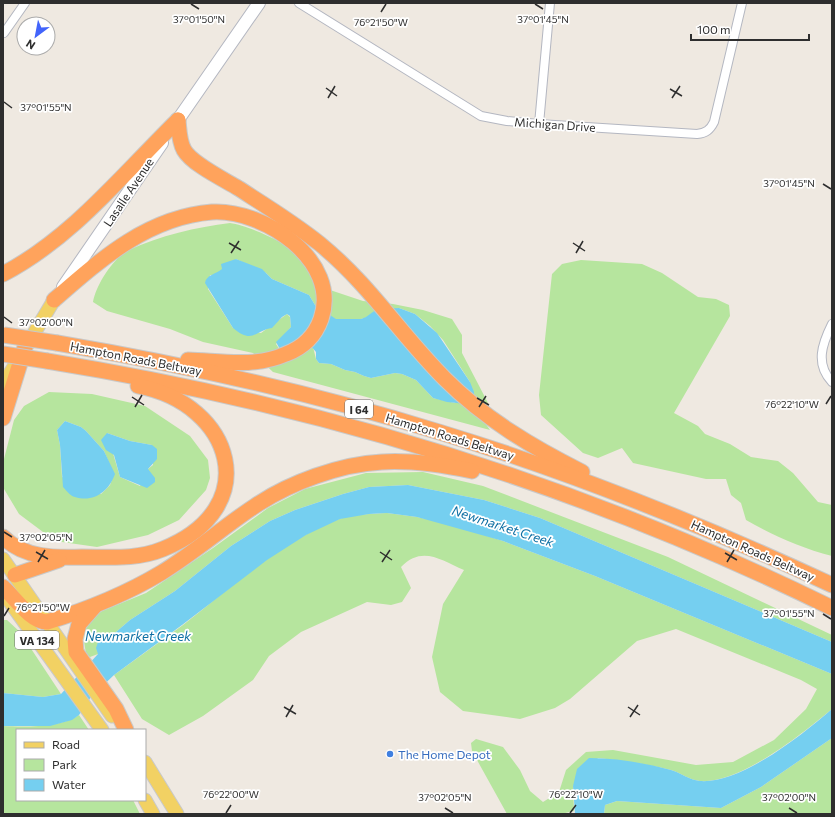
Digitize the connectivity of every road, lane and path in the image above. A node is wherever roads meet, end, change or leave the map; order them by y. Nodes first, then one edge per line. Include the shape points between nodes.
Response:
1 (25, 3) edge
2 (259, 3) edge
3 (299, 3) edge
4 (550, 3) edge
5 (742, 3) edge
6 (4, 33) dead end
7 (178, 120) junction
8 (539, 124) junction
9 (3, 274) edge
10 (54, 300) junction
11 (832, 324) edge
12 (4, 335) edge
13 (25, 348) junction
14 (3, 354) edge
15 (146, 359) junction
16 (3, 363) edge
17 (45, 365) junction
18 (832, 382) edge
19 (3, 385) edge
20 (3, 418) edge
21 (546, 487) junction
22 (652, 508) junction
23 (3, 537) edge
24 (64, 558) junction
25 (3, 559) edge
26 (15, 575) junction
27 (832, 585) edge
28 (3, 587) edge
29 (793, 589) junction
30 (3, 593) edge
31 (95, 605) junction
32 (832, 608) edge
33 (832, 616) edge
34 (47, 622) junction
35 (80, 665) junction
36 (107, 703) junction
37 (101, 729) edge
38 (121, 729) edge
39 (125, 729) edge
40 (146, 764) edge
41 (146, 801) edge
42 (153, 814) edge
43 (177, 814) edge

1 - 6 street
2 - 7 main road, Lasalle Avenue
3 - 8 street, Michigan Drive via 481,116
4 - 8 street
5 - 8 street, Michigan Drive via 714,122 706,133
7 - 9 highway via 92,208 48,245
7 - 10 main road, Lasalle Avenue
7 - 22 highway via 185,151 197,162 302,231 340,262 376,298 446,379 495,421 551,457
10 - 13 main road, Lasalle Avenue
10 - 15 highway via 103,258 131,239 166,223 212,212 247,216 282,233 299,248 318,273 324,300 323,314 313,334 298,348 258,362 224,364
11 - 18 street via 824,340 821,366
12 - 15 highway, Hampton Roads Beltway / I 64, bridge
13 - 19 main road, Lasalle Avenue
13 - 20 highway
14 - 17 highway, Hampton Roads Beltway / I 64, bridge
15 - 22 highway, Hampton Roads Beltway / I 64 via 230,376 402,420 527,461
16 - 17 highway
17 - 21 highway, Hampton Roads Beltway / I 64 via 164,381 281,407 431,449
17 - 24 highway via 150,388 177,400 213,432 225,456 227,469 222,497 214,510 201,525 178,543 145,555 128,558
21 - 29 highway, Hampton Roads Beltway / I 64 via 696,545
21 - 31 highway via 452,467 424,464 382,462 348,466 296,484 256,505 160,574
22 - 27 highway, Hampton Roads Beltway / I 64 via 763,553
23 - 24 highway via 17,548 29,553
24 - 26 highway
25 - 26 main road, VA 134
26 - 34 main road, VA 134
28 - 34 highway via 32,618
29 - 32 highway, I 64
29 - 33 highway
30 - 37 main road, VA 134
31 - 34 highway
31 - 35 highway via 84,615 76,630 75,646
34 - 35 main road, VA 134
35 - 36 highway
36 - 38 main road
36 - 39 highway
40 - 43 main road
41 - 42 main road

